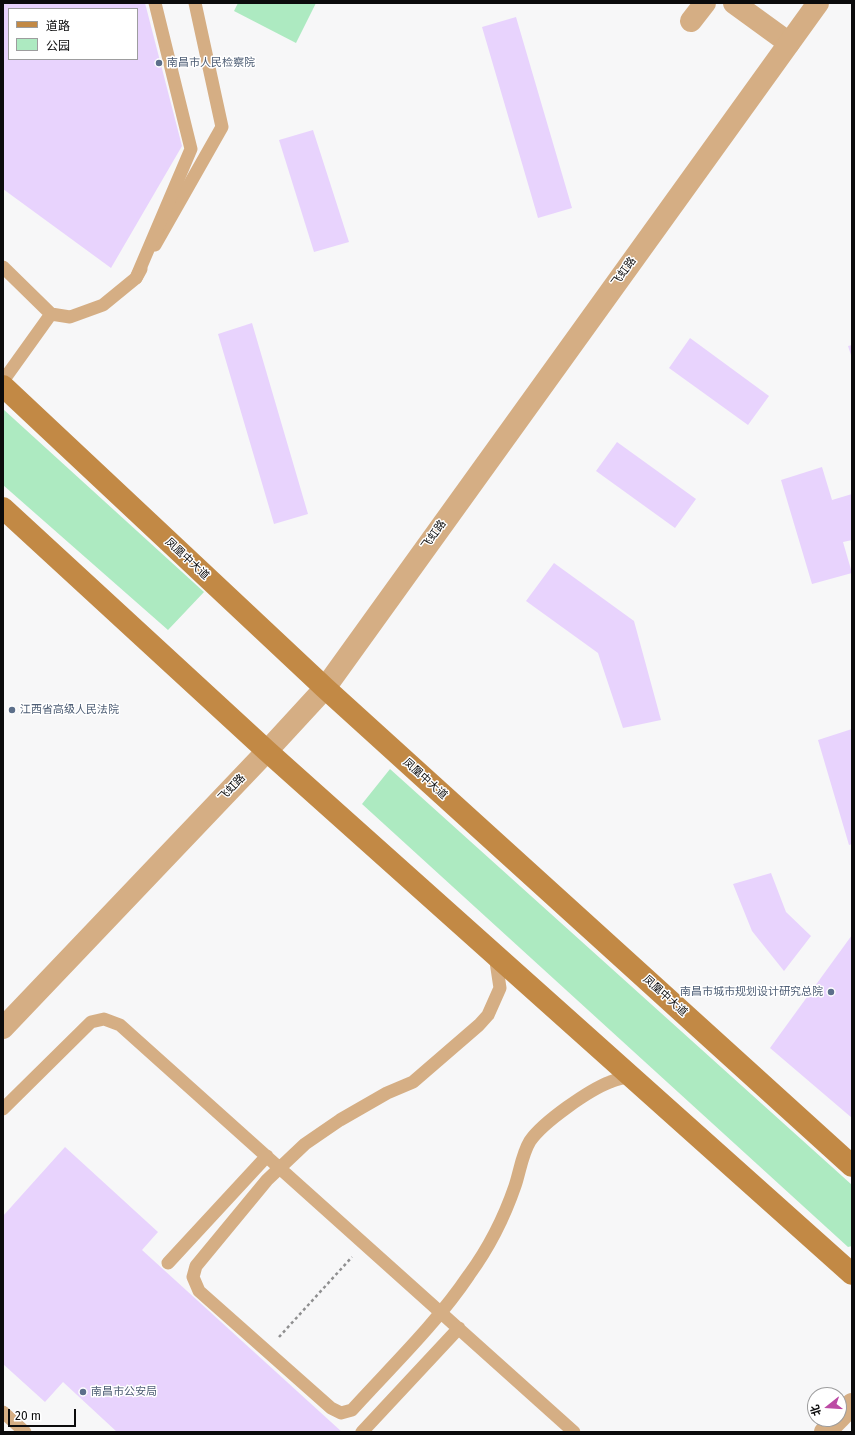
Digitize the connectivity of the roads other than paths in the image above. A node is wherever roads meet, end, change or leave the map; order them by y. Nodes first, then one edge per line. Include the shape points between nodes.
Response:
1 (155, 3) edge
2 (195, 3) edge
3 (705, 3) edge
4 (734, 3) edge
5 (818, 3) edge
6 (691, 21) dead end
7 (789, 42) junction
8 (3, 267) edge
9 (136, 278) junction
10 (51, 314) junction
11 (3, 381) edge
12 (3, 386) edge
13 (3, 508) edge
14 (325, 688) junction
15 (267, 751) junction
16 (495, 954) junction
17 (3, 1028) edge
18 (631, 1076) junction
19 (3, 1109) edge
20 (267, 1156) junction
21 (852, 1166) edge
22 (280, 1167) junction
23 (168, 1263) dead end
24 (852, 1274) edge
25 (437, 1316) junction
26 (459, 1328) junction
27 (3, 1412) edge
28 (25, 1432) edge
29 (362, 1432) edge
30 (574, 1432) edge

1 - 9 lane, bridge via 190,149
2 - 9 lane via 222,127
3 - 6 street
4 - 7 street
5 - 7 street, 飞虹路
7 - 14 street, 飞虹路
8 - 10 lane
9 - 10 lane via 102,305 70,318
10 - 11 lane
12 - 14 main road, 凤凰中大道
13 - 15 main road
14 - 15 street, 飞虹路
14 - 21 main road, 凤凰中大道
15 - 16 main road
15 - 17 street, 飞虹路
16 - 18 main road
16 - 22 lane via 500,988 488,1015 479,1025 413,1082 387,1093 340,1120 305,1144
18 - 24 main road
18 - 25 lane via 610,1082 571,1105 545,1125 530,1141 514,1187 486,1250
19 - 20 lane via 86,1026 104,1019 120,1025
20 - 22 lane
20 - 23 lane
22 - 25 lane via 364,1243
22 - 25 lane via 196,1266 193,1277 199,1291 331,1408 342,1413 352,1410
25 - 26 lane
26 - 29 lane
26 - 30 lane
27 - 28 lane

